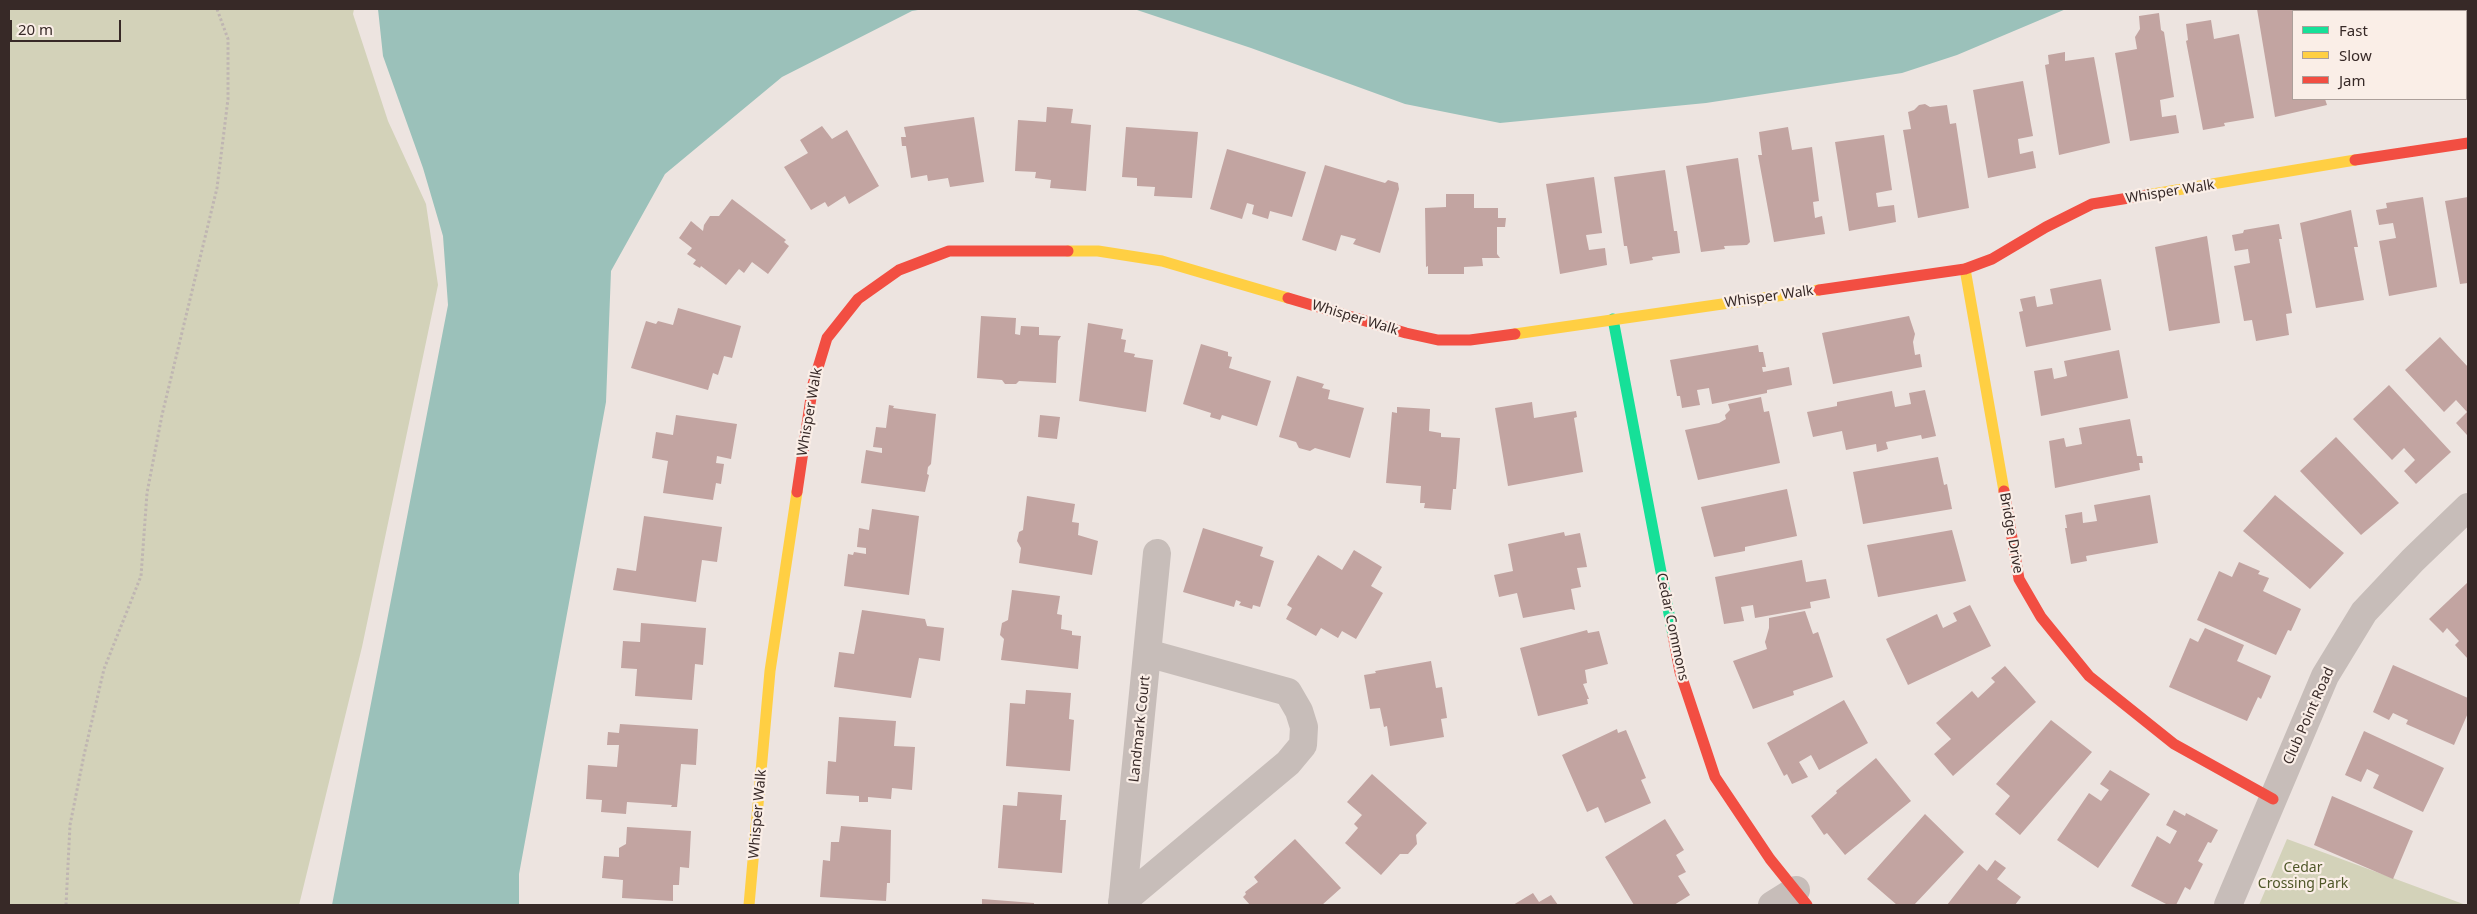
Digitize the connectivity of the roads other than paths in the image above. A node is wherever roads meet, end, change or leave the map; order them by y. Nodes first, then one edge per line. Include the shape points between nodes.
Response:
1 (2468, 143) edge
2 (1965, 269) junction
3 (1613, 319) junction
4 (2468, 507) edge
5 (1157, 553) dead end
6 (1147, 653) junction
7 (2273, 799) junction
8 (1802, 898) edge
9 (1122, 904) edge
10 (749, 905) edge
11 (1772, 905) edge
12 (2228, 905) edge

1 - 2 street, Whisper Walk via 2092,204 1992,259
2 - 3 street, Whisper Walk
2 - 7 street, Bridge Drive via 2019,579 2036,609 2089,676 2127,708 2174,744
3 - 8 street, Cedar Commons via 1680,672 1715,777 1770,858
3 - 10 street, Whisper Walk via 1470,340 1438,340 1162,261 1098,252 949,251 899,270 858,300 827,338 813,384 770,671
4 - 7 street, Club Point Road via 2364,612 2325,676
5 - 6 street, Landmark Court
6 - 9 street, Landmark Court
6 - 9 street via 1288,692 1304,727 1302,745 1288,763
7 - 12 street, Club Point Road
8 - 11 street

